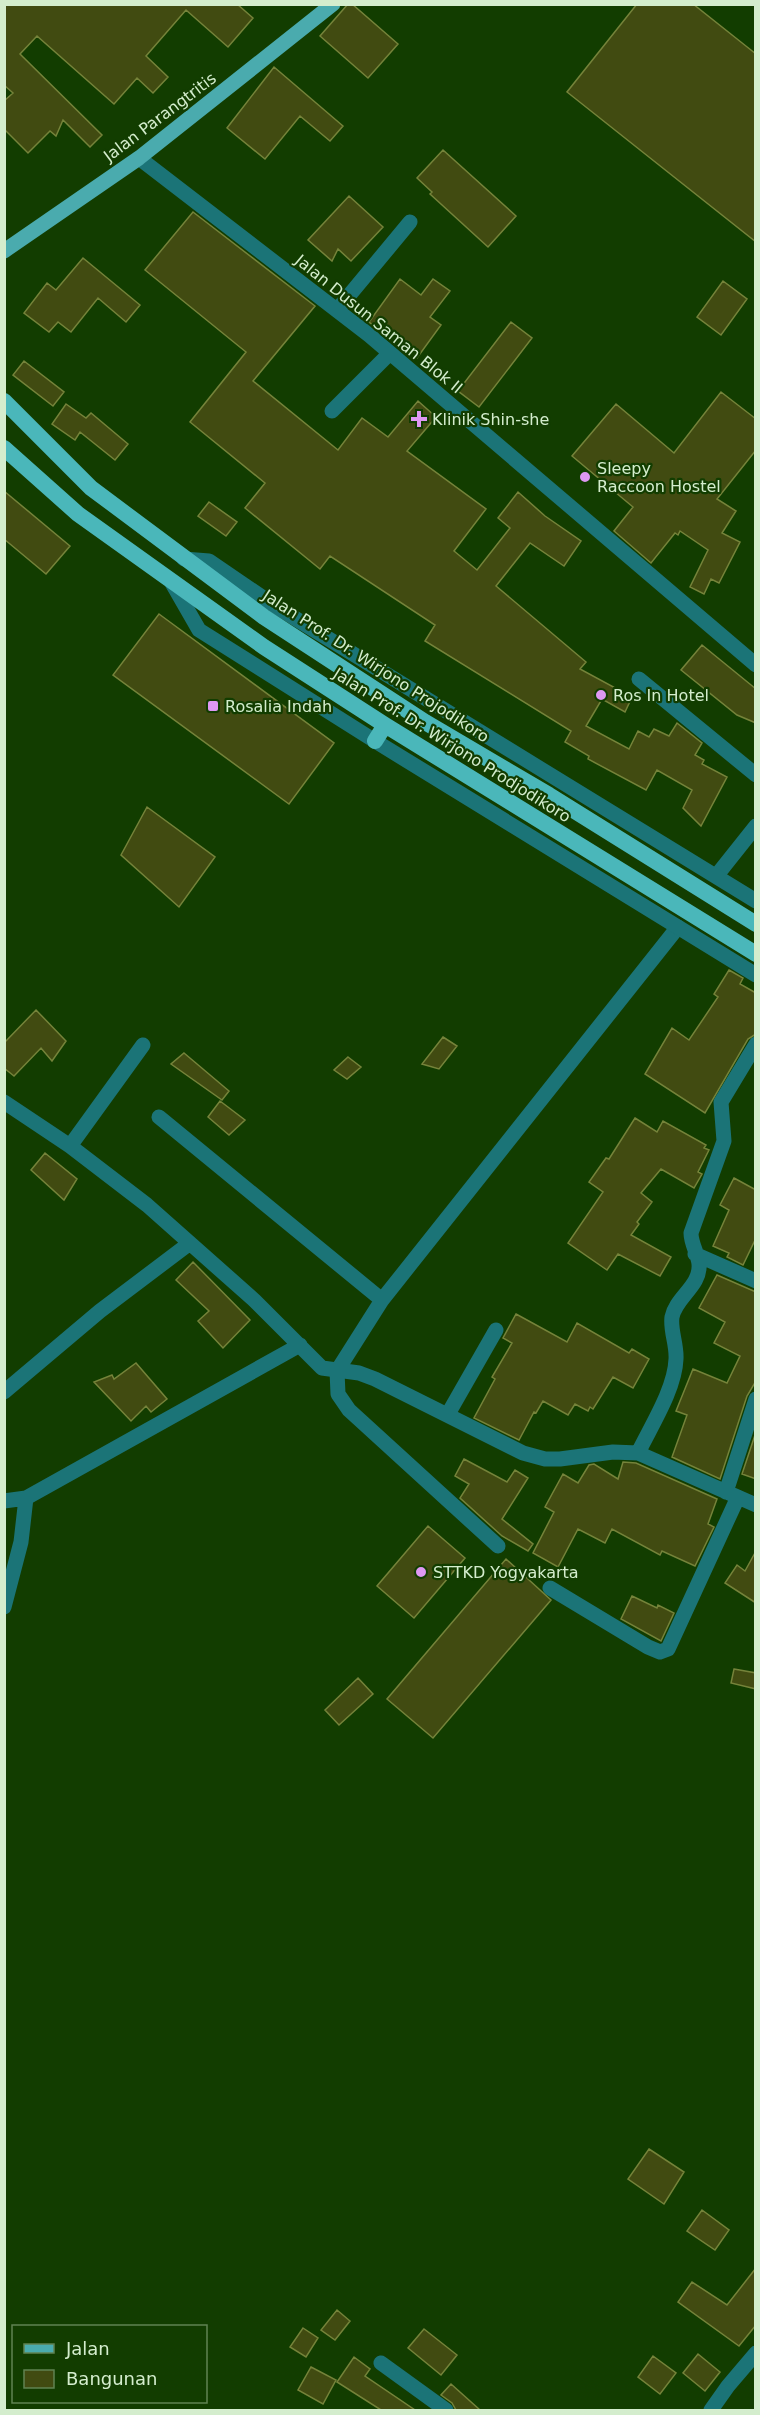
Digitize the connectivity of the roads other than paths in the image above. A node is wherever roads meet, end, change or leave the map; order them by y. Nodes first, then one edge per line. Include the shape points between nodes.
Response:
1 (333, 4) edge
2 (139, 158) junction
3 (410, 222) dead end
4 (4, 251) edge
5 (337, 310) junction
6 (390, 353) junction
7 (4, 401) edge
8 (333, 411) dead end
9 (4, 448) edge
10 (151, 535) junction
11 (136, 555) junction
12 (184, 559) junction
13 (172, 583) junction
14 (756, 665) edge
15 (639, 679) dead end
16 (385, 725) junction
17 (375, 741) junction
18 (756, 775) edge
19 (756, 826) edge
20 (717, 875) junction
21 (756, 900) edge
22 (756, 924) edge
23 (678, 927) junction
24 (756, 954) edge
25 (756, 975) edge
26 (756, 1044) edge
27 (143, 1045) dead end
28 (4, 1102) edge
29 (159, 1117) dead end
30 (70, 1146) junction
31 (190, 1243) junction
32 (695, 1254) junction
33 (756, 1281) edge
34 (382, 1300) junction
35 (496, 1330) dead end
36 (300, 1345) junction
37 (337, 1371) junction
38 (4, 1392) edge
39 (756, 1400) edge
40 (448, 1414) junction
41 (638, 1453) junction
42 (732, 1495) junction
43 (26, 1498) junction
44 (4, 1501) edge
45 (756, 1505) edge
46 (498, 1546) dead end
47 (550, 1588) dead end
48 (4, 1607) edge
49 (756, 2354) edge
50 (381, 2363) dead end
51 (446, 2410) edge
52 (711, 2410) edge

1 - 2 main road, Jalan Parangtritis
2 - 4 main road, Jalan Parangtritis
2 - 5 street, Jalan Dusun Saman Blok II
3 - 5 street
5 - 6 street, Jalan Dusun Saman Blok II
6 - 8 street
6 - 14 street, Jalan Dusun Saman Blok II
7 - 10 highway, Jalan Prof. Dr. Wirjono Projodikoro via 91,488
9 - 11 highway via 78,514
10 - 11 highway
10 - 12 highway, Jalan Prof. Dr. Wirjono Projodikoro
11 - 13 highway, Jalan Prof. Dr. Wirjono Prodjodikoro
12 - 20 street via 209,561 275,606
12 - 22 highway, Jalan Prof. Dr. Wirjono Projodikoro via 264,617 425,722
13 - 16 highway, Jalan Prof. Dr. Wirjono Prodjodikoro
13 - 17 street via 199,630
15 - 18 street
16 - 17 highway
16 - 24 highway, Jalan Prof. Dr. Wirjono Prodjodikoro
17 - 23 street
19 - 20 street
20 - 21 street
23 - 25 street
23 - 34 street
26 - 32 street via 721,1102 724,1141 691,1233
27 - 30 street
28 - 30 street
29 - 34 street
30 - 31 street
31 - 36 street
31 - 38 street via 100,1311
32 - 33 street
32 - 41 street via 699,1264 695,1283 678,1303 672,1318 676,1358 670,1385
34 - 37 street
35 - 40 street
36 - 37 street via 322,1368
36 - 43 street
37 - 40 street via 375,1379
37 - 46 street via 338,1394 349,1410
39 - 42 street
40 - 41 street via 523,1453 544,1459
41 - 42 street
42 - 45 street
42 - 47 street via 668,1649 660,1652 648,1647
43 - 44 street
43 - 48 street via 21,1542
49 - 52 street
50 - 51 street

